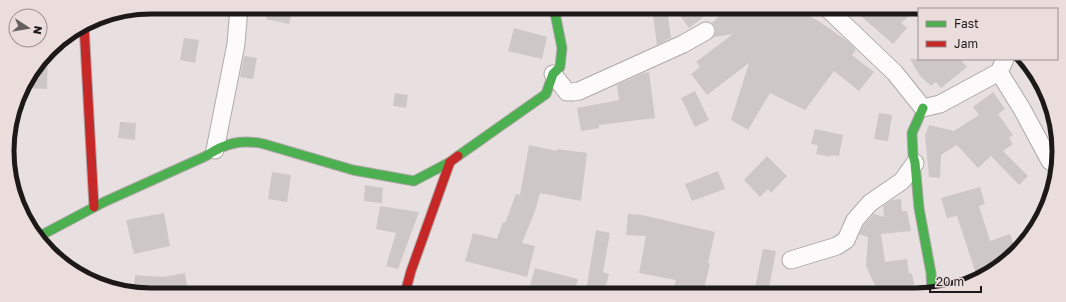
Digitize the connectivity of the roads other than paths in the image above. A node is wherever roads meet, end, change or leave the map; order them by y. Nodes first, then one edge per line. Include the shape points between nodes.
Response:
1 (238, 14) edge
2 (555, 14) edge
3 (833, 14) edge
4 (84, 31) edge
5 (706, 31) dead end
6 (1002, 66) edge
7 (554, 74) junction
8 (923, 108) junction
9 (215, 150) junction
10 (450, 162) junction
11 (1052, 162) edge
12 (915, 163) junction
13 (94, 207) junction
14 (43, 234) edge
15 (791, 260) dead end
16 (932, 287) edge
17 (407, 288) edge

1 - 9 street via 236,44
2 - 7 street via 562,48 560,67
3 - 8 street via 895,73
4 - 13 street
5 - 7 street via 579,91 567,92
6 - 8 street via 940,104
6 - 11 street
7 - 10 street via 546,94
8 - 12 street via 912,132
9 - 10 street via 249,141 353,170 414,181
9 - 13 street
10 - 17 street
12 - 15 street via 902,181 870,203 855,220 846,240 838,246
12 - 16 street via 919,208 932,273
13 - 14 street

